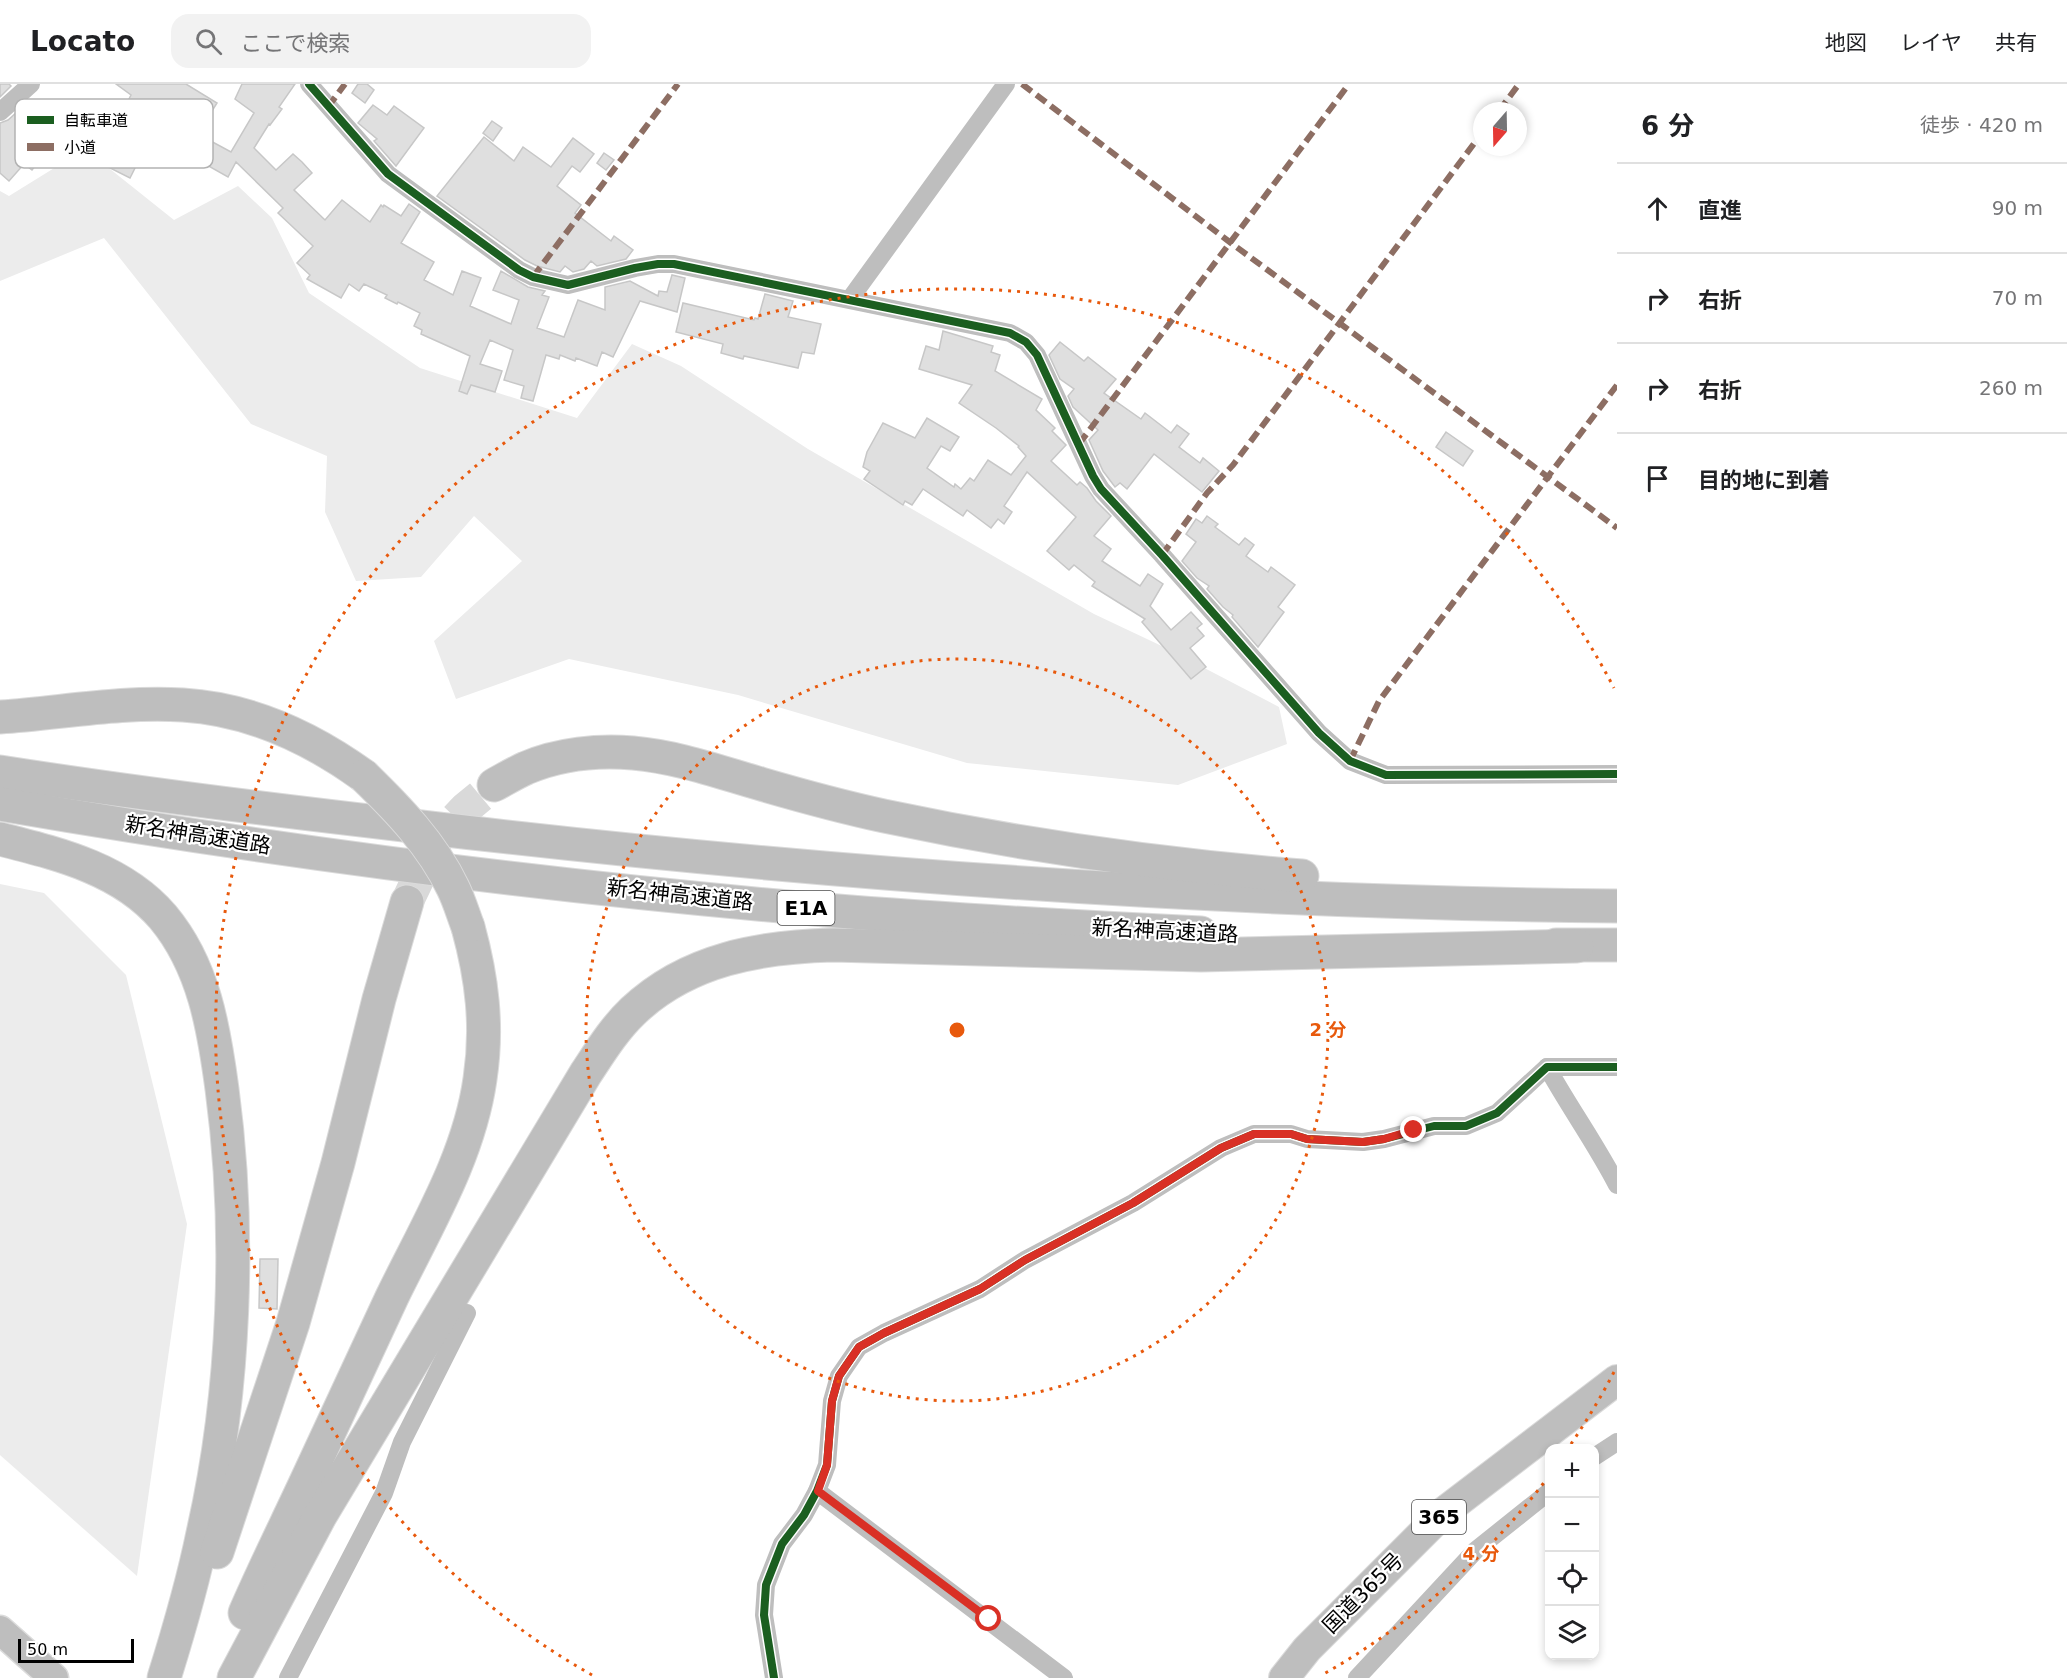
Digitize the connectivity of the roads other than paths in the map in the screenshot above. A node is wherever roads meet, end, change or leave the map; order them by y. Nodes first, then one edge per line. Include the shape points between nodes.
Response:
1 (31, 84) edge
2 (309, 84) edge
3 (1006, 84) edge
4 (0, 112) edge
5 (850, 299) junction
6 (0, 717) edge
7 (0, 772) edge
8 (1617, 774) edge
9 (494, 785) tunnel mouth
10 (0, 804) edge
11 (0, 839) edge
12 (1617, 898) edge
13 (407, 902) tunnel mouth
14 (1617, 906) edge
15 (1617, 945) edge
16 (1577, 946) junction
17 (1617, 1066) edge
18 (1547, 1067) junction
19 (1610, 1159) edge
20 (1617, 1185) edge
21 (467, 1313) dead end
22 (1617, 1380) edge
23 (1617, 1442) edge
24 (1599, 1454) edge
25 (818, 1491) junction
26 (1545, 1495) edge
27 (0, 1630) edge
28 (54, 1678) edge
29 (164, 1678) edge
30 (172, 1678) edge
31 (219, 1678) edge
32 (234, 1678) edge
33 (288, 1678) edge
34 (774, 1678) edge
35 (1064, 1678) edge
36 (1284, 1678) edge
37 (1357, 1678) edge

1 - 4 street
2 - 5 street via 387,174 534,277 568,285 635,268 674,264
3 - 5 street
5 - 8 street via 1010,333 1026,342 1037,355 1101,489 1319,733 1350,761 1386,775
6 - 31 highway, bridge via 182,705 260,720 333,753 392,803 437,860 453,887 479,965 484,1046 473,1115 461,1152 259,1581
7 - 14 highway, 新名神高速道路 / E1A via 574,845 827,868 1321,900
9 - 12 highway via 526,768 560,757 632,753 669,758 883,815 1112,856 1268,874
10 - 16 highway, 新名神高速道路 / E1A via 315,853 580,886 825,909 1335,940
11 - 29 highway via 80,861 113,876 140,895 163,917 181,943 208,1004 215,1039 228,1135 232,1205 229,1339 216,1467 204,1532
13 - 30 highway via 292,1323
15 - 16 highway, 新名神高速道路 / E1A
16 - 32 highway via 1201,955 792,946 718,960 688,973 633,1012 586,1073 320,1516
17 - 18 street
18 - 19 street via 1569,1107
18 - 25 street via 1497,1113 1466,1126 1434,1126 1363,1142 1254,1134 1221,1148 1133,1203 1025,1260 980,1289 859,1347 839,1376 832,1401 827,1465
19 - 20 street
21 - 33 street via 402,1442 384,1493
22 - 36 highway, 国道365号 / 365 via 1444,1512 1307,1649
23 - 24 street
25 - 34 street via 782,1544 766,1585 764,1615
25 - 35 street
26 - 37 street via 1476,1550
27 - 28 main road

